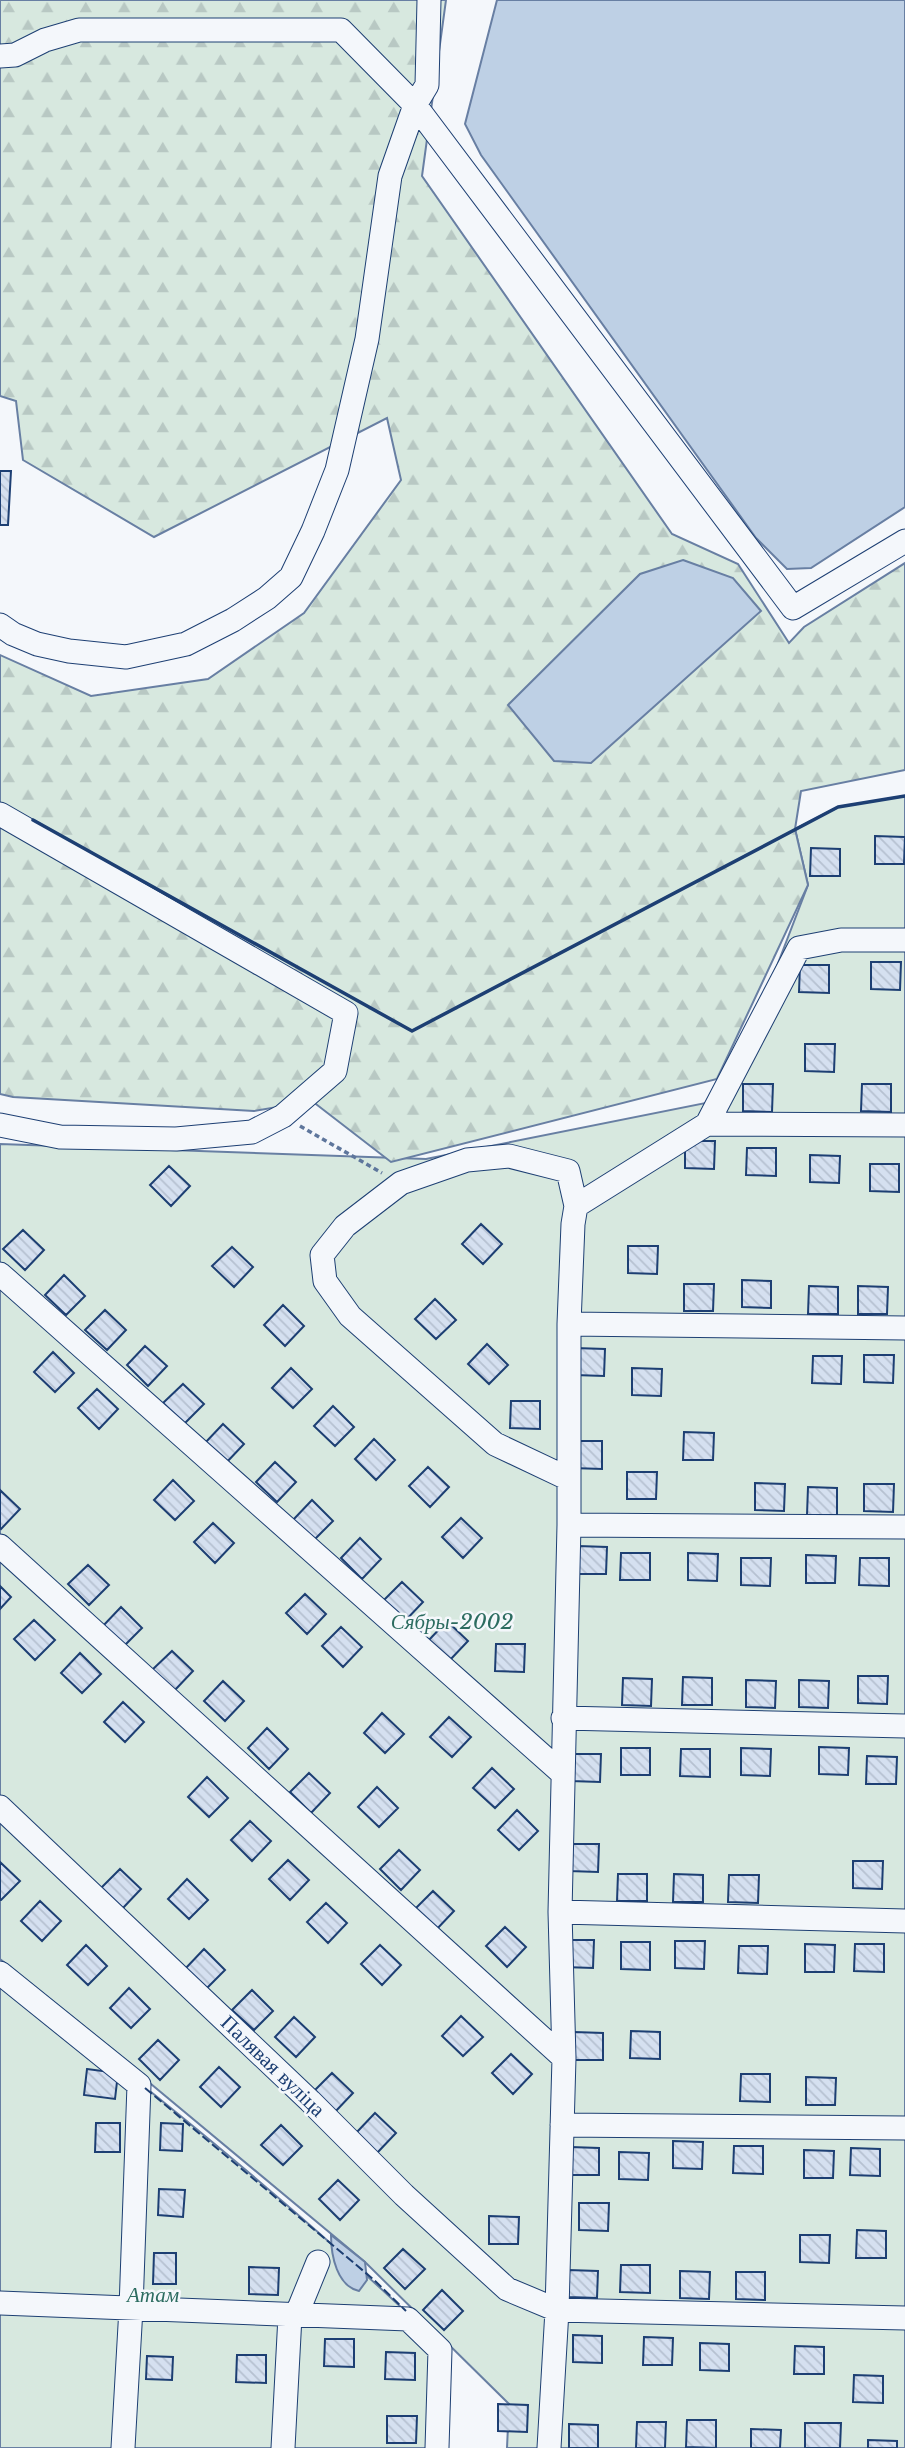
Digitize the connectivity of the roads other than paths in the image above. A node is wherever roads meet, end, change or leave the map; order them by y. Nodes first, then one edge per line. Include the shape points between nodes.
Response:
1 (429, 0) edge
2 (0, 56) edge
3 (415, 105) junction
4 (905, 541) edge
5 (0, 625) edge
6 (0, 814) edge
7 (905, 940) edge
8 (707, 1124) junction
9 (0, 1125) edge
10 (905, 1125) edge
11 (576, 1206) junction
12 (0, 1274) edge
13 (569, 1324) junction
14 (905, 1328) edge
15 (569, 1479) junction
16 (569, 1525) junction
17 (905, 1527) edge
18 (0, 1546) edge
19 (563, 1718) junction
20 (905, 1726) edge
21 (562, 1773) junction
22 (0, 1807) edge
23 (560, 1912) junction
24 (905, 1922) edge
25 (0, 1973) edge
26 (564, 2058) junction
27 (562, 2124) junction
28 (905, 2128) edge
29 (318, 2262) dead end
30 (0, 2303) edge
31 (131, 2308) junction
32 (557, 2310) junction
33 (290, 2316) junction
34 (905, 2318) edge
35 (123, 2448) edge
36 (283, 2448) edge
37 (437, 2448) edge
38 (549, 2448) edge

1 - 3 street via 427,86
2 - 3 street via 15,55 79,30 341,30
3 - 4 street via 793,608
3 - 5 street via 390,176 367,340 337,470 291,577 256,605 186,644 126,657 37,644
6 - 9 street via 346,1013 335,1070 284,1116 252,1132 176,1139 60,1137
7 - 8 street via 841,940 799,948
8 - 10 street
8 - 11 street
11 - 13 street
11 - 15 street via 568,1171 509,1156 467,1160 401,1183 345,1226 322,1255 325,1281 350,1316 495,1444
12 - 21 street
13 - 14 street
13 - 15 street
15 - 16 street
16 - 17 street
16 - 19 street
18 - 26 street
19 - 20 street
19 - 21 street
21 - 23 street
22 - 32 street, Палявая вуліца via 507,2289
23 - 24 street
23 - 26 street
25 - 31 street via 139,2085
26 - 27 street
27 - 28 street
27 - 32 street
29 - 33 street via 298,2311
30 - 31 street
31 - 33 street
31 - 35 street
32 - 34 street
32 - 38 street
33 - 36 street
33 - 37 street via 408,2319 440,2350

